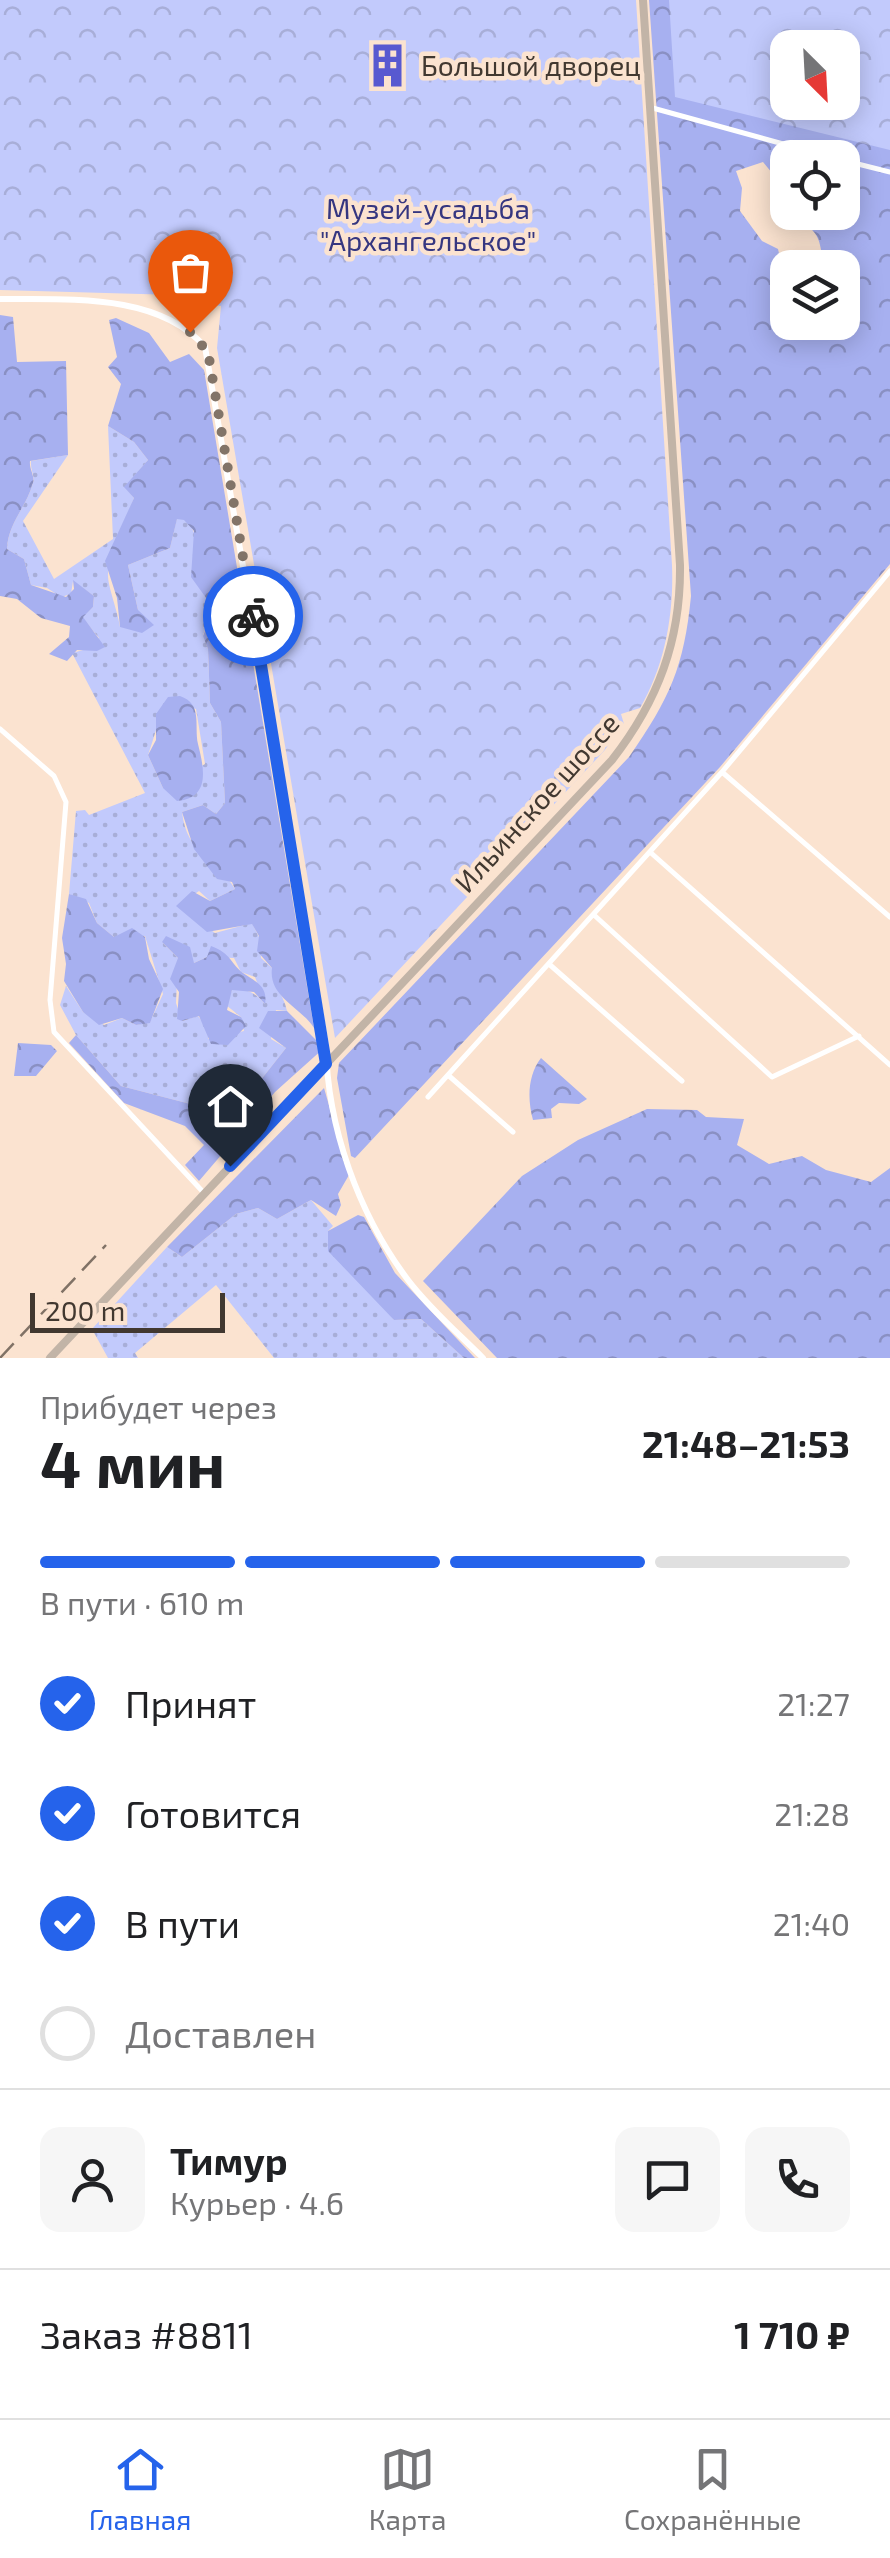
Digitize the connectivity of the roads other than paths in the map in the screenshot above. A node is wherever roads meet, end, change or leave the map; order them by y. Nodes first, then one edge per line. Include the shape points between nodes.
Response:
1 (643, 0) edge
2 (649, 107) junction
3 (770, 140) edge
4 (860, 164) edge
5 (890, 172) edge
6 (0, 299) edge
7 (890, 571) edge
8 (0, 729) edge
9 (722, 772) junction
10 (650, 852) junction
11 (594, 915) junction
12 (890, 917) edge
13 (550, 964) junction
14 (859, 1036) junction
15 (326, 1064) junction
16 (890, 1065) edge
17 (448, 1074) junction
18 (682, 1081) dead end
19 (428, 1097) dead end
20 (514, 1132) dead end
21 (204, 1193) junction
22 (50, 1358) edge
23 (483, 1358) edge

1 - 2 main road, Ильинское шоссе
2 - 3 street
2 - 15 main road, Ильинское шоссе via 680,565 671,652 651,702 612,760
4 - 5 street
6 - 15 street via 140,309 190,332 206,347
7 - 9 street
8 - 21 street via 54,776 66,802 50,1000 54,1032
9 - 10 street
9 - 12 street
10 - 11 street
10 - 14 street
11 - 13 street
11 - 14 street via 772,1077
13 - 17 street
13 - 18 street
14 - 16 street
15 - 21 main road, Ильинское шоссе
15 - 23 street via 348,1166 368,1213 410,1283
17 - 19 street
17 - 20 street
21 - 22 main road, Ильинское шоссе

